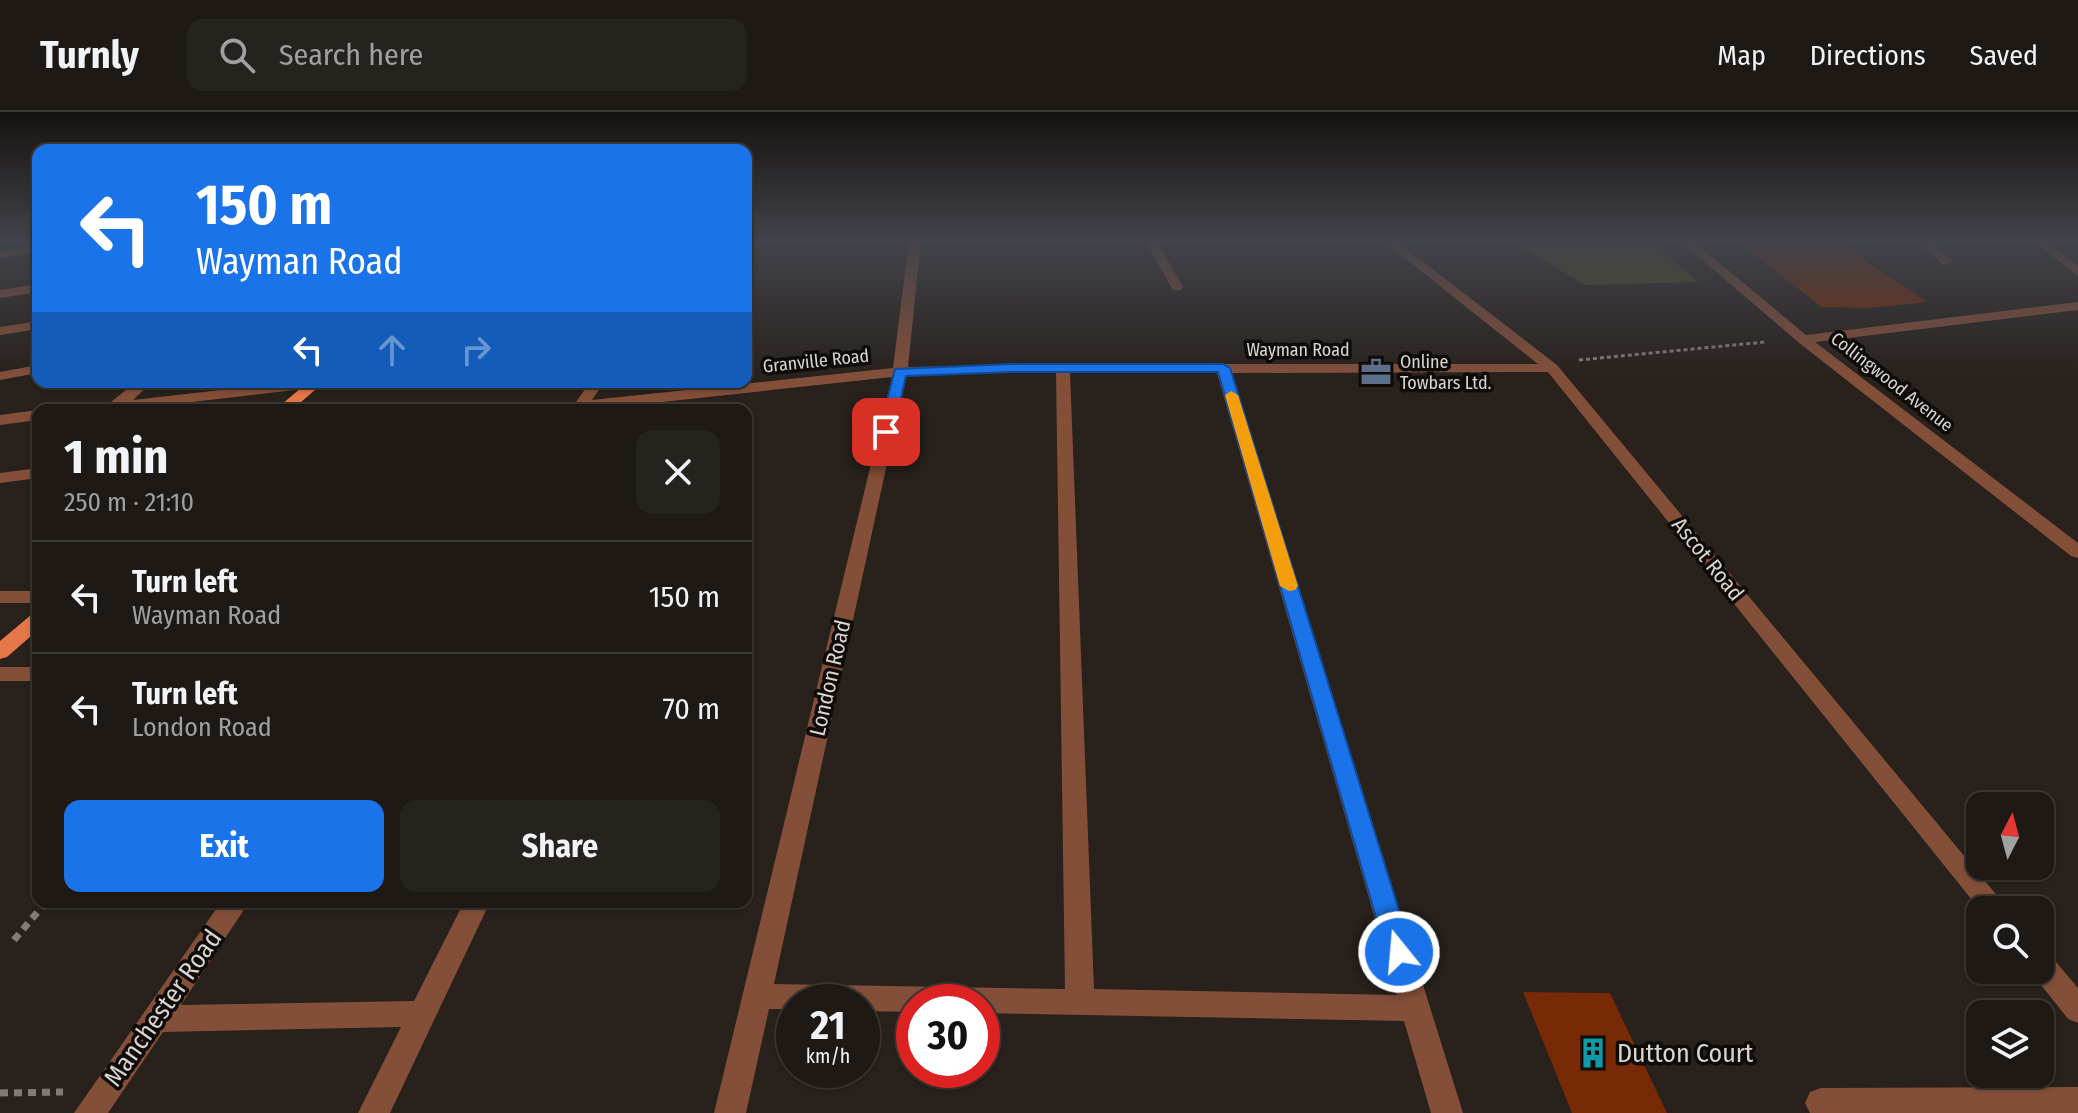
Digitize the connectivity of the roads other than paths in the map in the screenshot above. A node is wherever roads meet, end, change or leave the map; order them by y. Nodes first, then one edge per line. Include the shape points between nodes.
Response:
1 (910, 287) edge
2 (1448, 287) edge
3 (1741, 287) edge
4 (32, 289) edge
5 (0, 294) edge
6 (2078, 306) edge
7 (32, 326) edge
8 (0, 331) edge
9 (1803, 339) junction
10 (1549, 366) junction
11 (1063, 368) junction
12 (1223, 368) junction
13 (32, 370) edge
14 (900, 372) junction
15 (0, 376) edge
16 (138, 388) edge
17 (277, 388) edge
18 (313, 388) edge
19 (751, 388) edge
20 (752, 388) edge
21 (723, 391) junction
22 (119, 404) edge
23 (141, 404) edge
24 (291, 404) edge
25 (614, 404) edge
26 (717, 404) edge
27 (32, 416) edge
28 (0, 420) edge
29 (32, 474) edge
30 (0, 478) edge
31 (2078, 552) edge
32 (0, 597) edge
33 (32, 597) edge
34 (32, 624) edge
35 (0, 652) edge
36 (0, 674) edge
37 (32, 674) edge
38 (1984, 896) edge
39 (232, 908) edge
40 (474, 908) edge
41 (2054, 980) edge
42 (757, 996) junction
43 (1080, 1003) junction
44 (1416, 1008) junction
45 (2078, 1010) edge
46 (423, 1014) junction
47 (155, 1019) junction
48 (97, 1102) edge
49 (2078, 1102) edge
50 (1821, 1103) dead end
51 (374, 1113) edge
52 (730, 1113) edge
53 (1447, 1113) edge

1 - 14 street, London Road
2 - 10 street, Ascot Road
3 - 9 street, Collingwood Avenue
4 - 5 street
6 - 9 street
7 - 8 street
9 - 31 street, Collingwood Avenue
10 - 12 street, Wayman Road
10 - 38 street, Ascot Road
11 - 12 street, Wayman Road
11 - 14 street, Wayman Road
11 - 43 street
12 - 44 street
13 - 15 street
14 - 20 street, Granville Road
14 - 42 street, London Road
16 - 22 street
17 - 23 street
18 - 24 main road
19 - 21 street, Granville Road
21 - 25 street, Granville Road
21 - 26 street
27 - 28 street
29 - 30 street
32 - 33 street
34 - 35 main road
36 - 37 street
39 - 47 street, Manchester Road
40 - 46 street
41 - 45 street
42 - 43 street
42 - 52 street, London Road
43 - 44 street
44 - 53 street
46 - 47 street
46 - 51 street
47 - 48 street, Manchester Road
49 - 50 street

